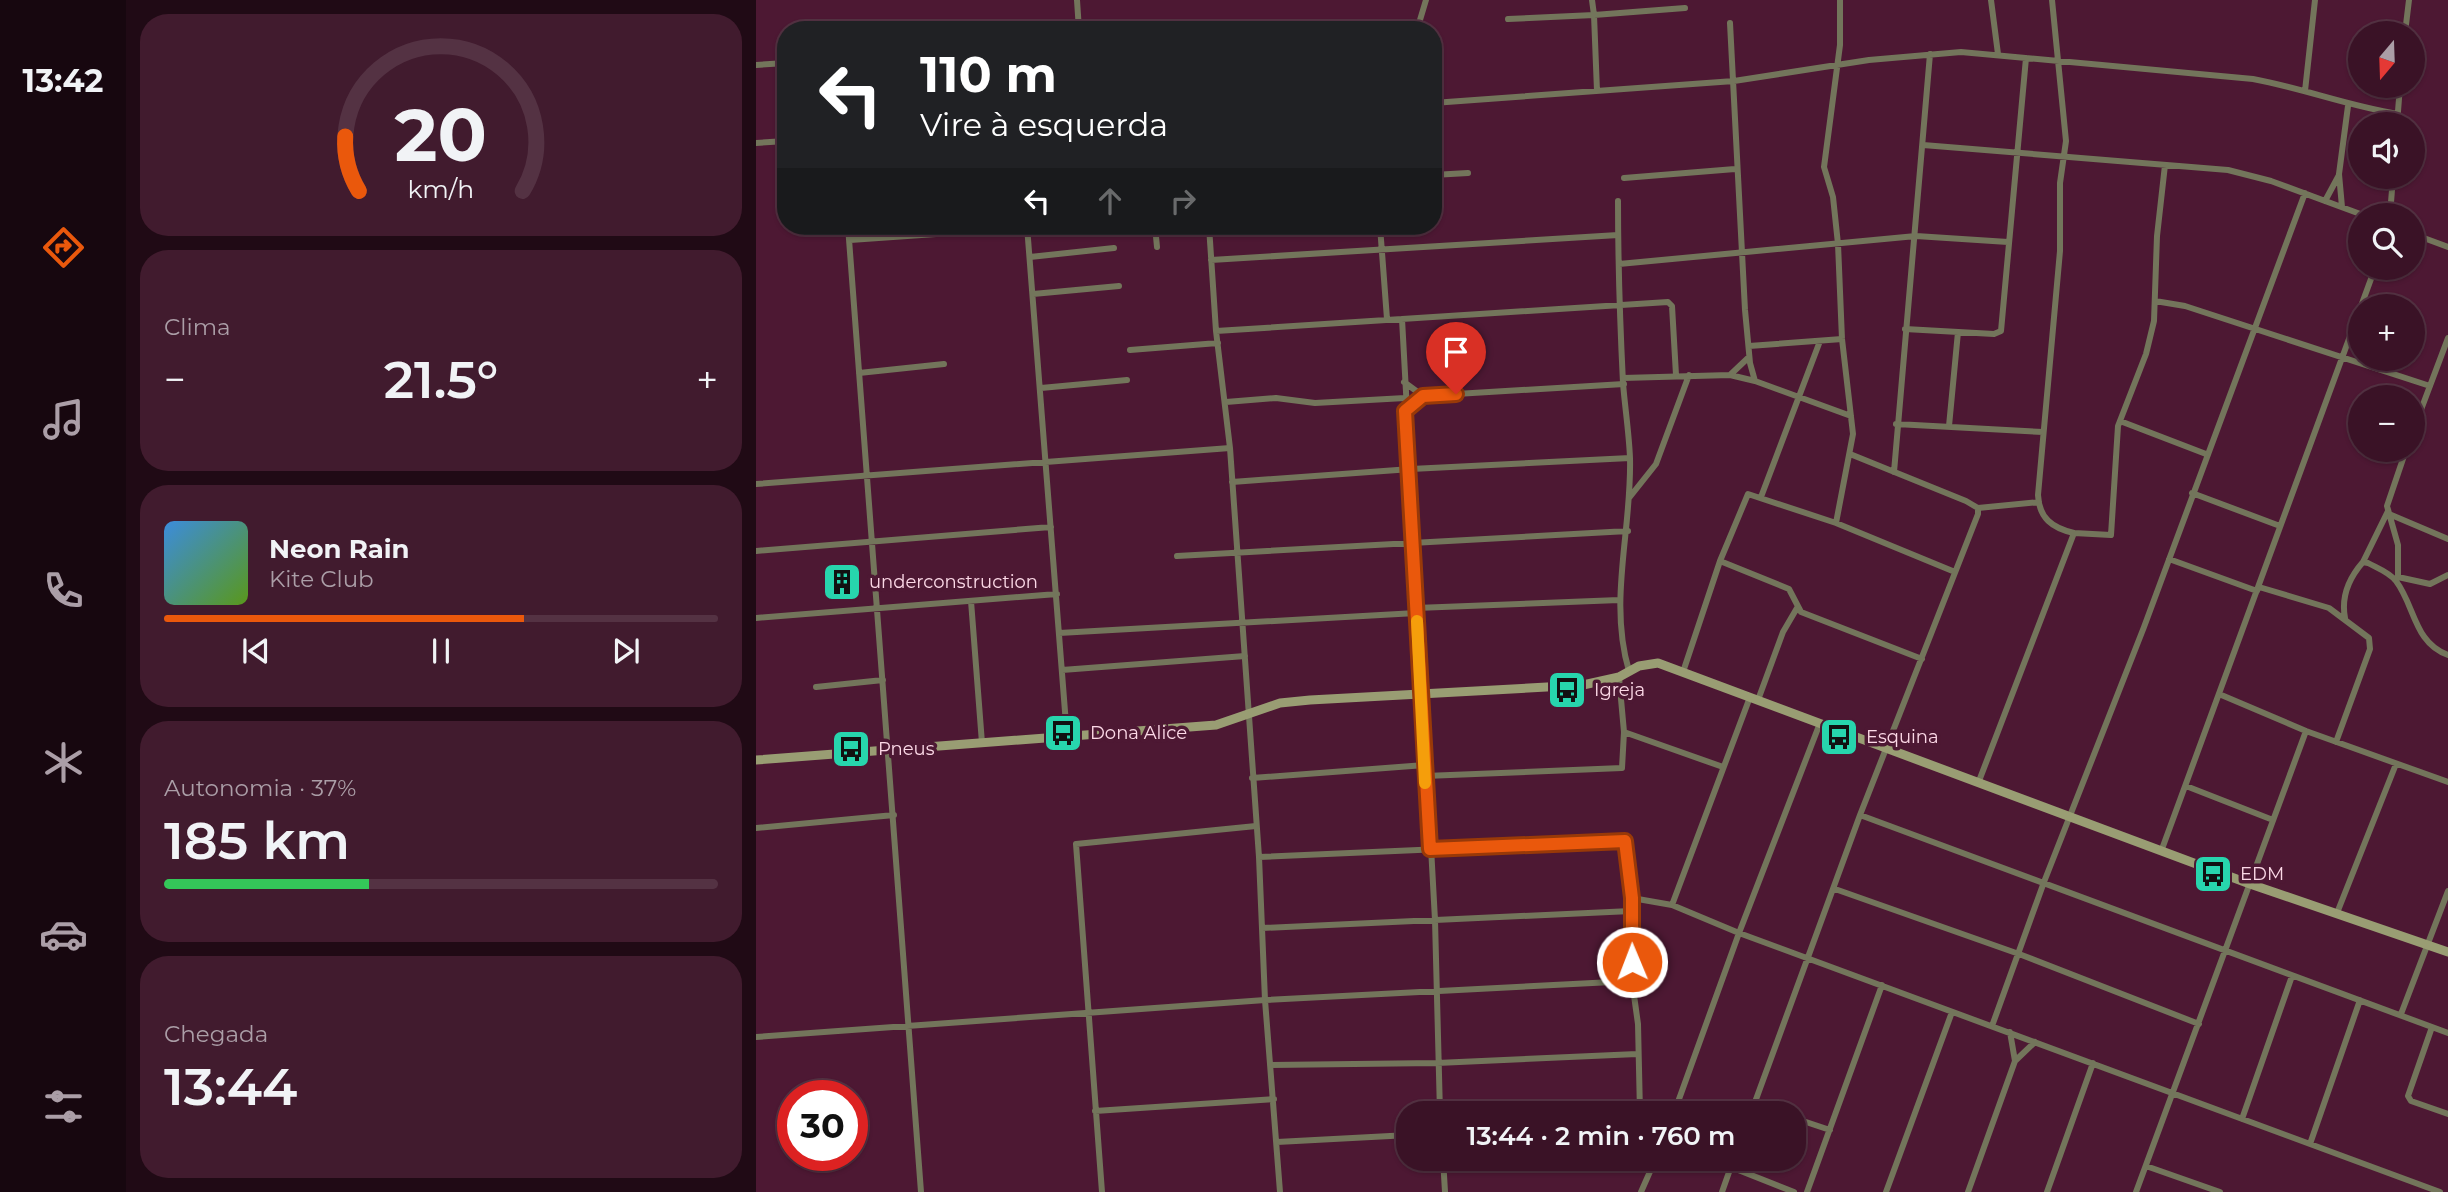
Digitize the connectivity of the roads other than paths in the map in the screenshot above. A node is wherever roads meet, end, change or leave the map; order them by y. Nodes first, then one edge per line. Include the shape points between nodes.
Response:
1 (1077, 0) edge
2 (1426, 0) edge
3 (1592, 0) edge
4 (1840, 0) edge
5 (1990, 0) edge
6 (2052, 0) edge
7 (2315, 0) edge
8 (2409, 0) edge
9 (1685, 8) dead end
10 (1594, 15) junction
11 (1508, 19) dead end
12 (1078, 21) edge
13 (1420, 21) edge
14 (2406, 21) edge
15 (1730, 23) dead end
16 (1930, 54) junction
17 (1998, 54) junction
18 (2026, 58) junction
19 (2059, 62) junction
20 (777, 64) edge
21 (1836, 64) junction
22 (756, 65) edge
23 (1734, 81) junction
24 (1597, 91) junction
25 (2305, 91) junction
26 (1442, 102) edge
27 (2348, 106) junction
28 (2386, 112) edge
29 (777, 142) edge
30 (756, 143) edge
31 (1923, 145) junction
32 (2016, 151) junction
33 (2066, 155) junction
34 (2165, 165) junction
35 (1735, 169) junction
36 (1468, 173) dead end
37 (1442, 174) edge
38 (2339, 174) junction
39 (1623, 178) dead end
40 (2305, 193) junction
41 (1618, 201) dead end
42 (2325, 201) junction
43 (2342, 207) junction
44 (2348, 209) edge
45 (849, 235) edge
46 (922, 235) edge
47 (1028, 235) edge
48 (1156, 235) edge
49 (1210, 235) edge
50 (1381, 235) edge
51 (1618, 235) junction
52 (1916, 236) junction
53 (2425, 238) edge
54 (850, 240) junction
55 (2008, 242) junction
56 (1838, 244) junction
57 (1157, 247) dead end
58 (2448, 247) edge
59 (1114, 248) dead end
60 (1382, 249) junction
61 (1741, 253) junction
62 (1030, 257) junction
63 (1211, 260) junction
64 (1619, 264) junction
65 (2370, 280) edge
66 (1119, 286) dead end
67 (1033, 294) junction
68 (2155, 301) junction
69 (1622, 304) junction
70 (1387, 319) junction
71 (1402, 319) junction
72 (2254, 328) junction
73 (1905, 329) junction
74 (1216, 331) junction
75 (1958, 332) junction
76 (2448, 338) edge
77 (1842, 340) junction
78 (1820, 341) junction
79 (1218, 343) junction
80 (1749, 346) junction
81 (2447, 346) edge
82 (1130, 350) dead end
83 (2341, 355) junction
84 (1749, 357) junction
85 (944, 364) dead end
86 (859, 373) junction
87 (1676, 375) junction
88 (1689, 375) junction
89 (1730, 375) junction
90 (1127, 380) dead end
91 (1623, 381) junction
92 (1755, 381) junction
93 (1404, 382) junction
94 (2430, 386) junction
95 (1041, 388) junction
96 (1423, 396) junction
97 (1405, 398) junction
98 (1797, 398) junction
99 (2425, 399) edge
100 (1226, 402) junction
101 (1405, 411) junction
102 (1851, 416) junction
103 (2120, 421) junction
104 (1896, 424) junction
105 (1949, 426) junction
106 (2043, 432) junction
107 (1230, 448) junction
108 (1850, 454) junction
109 (2207, 454) junction
110 (1630, 458) junction
111 (2402, 462) edge
112 (1048, 463) junction
113 (1411, 469) junction
114 (1895, 472) junction
115 (868, 476) junction
116 (1232, 482) junction
117 (756, 484) edge
118 (2192, 493) junction
119 (1761, 496) junction
120 (1629, 498) junction
121 (2039, 502) junction
122 (1978, 508) junction
123 (2388, 513) junction
124 (1836, 523) junction
125 (2280, 526) junction
126 (1051, 527) junction
127 (1628, 531) junction
128 (2074, 533) junction
129 (2448, 539) edge
130 (1414, 541) junction
131 (873, 542) junction
132 (756, 551) edge
133 (1236, 554) junction
134 (1177, 556) dead end
135 (2169, 559) junction
136 (1720, 561) junction
137 (2363, 562) junction
138 (2398, 565) junction
139 (1955, 572) junction
140 (2448, 575) edge
141 (2409, 578) junction
142 (2397, 579) junction
143 (2258, 589) junction
144 (1057, 594) junction
145 (1619, 600) junction
146 (971, 601) junction
147 (2342, 602) junction
148 (877, 607) junction
149 (1797, 608) junction
150 (2329, 608) junction
151 (1416, 611) junction
152 (756, 618) edge
153 (2345, 618) junction
154 (1241, 624) junction
155 (1059, 633) junction
156 (2448, 655) edge
157 (1245, 656) junction
158 (1922, 659) junction
159 (1062, 670) junction
160 (1629, 671) junction
161 (1683, 672) junction
162 (1619, 677) junction
163 (883, 680) junction
164 (816, 687) dead end
165 (1421, 694) junction
166 (2219, 694) junction
167 (1754, 699) junction
168 (1247, 713) junction
169 (1820, 723) junction
170 (2306, 731) junction
171 (1624, 732) junction
172 (1067, 737) junction
173 (2336, 742) junction
174 (982, 743) junction
175 (1887, 747) junction
176 (889, 750) junction
177 (756, 760) edge
178 (2396, 764) junction
179 (1425, 765) junction
180 (1723, 767) junction
181 (1425, 776) junction
182 (1252, 778) junction
183 (1979, 780) junction
184 (2448, 782) edge
185 (2186, 786) junction
186 (894, 815) junction
187 (1860, 815) junction
188 (2071, 816) junction
189 (2273, 820) junction
190 (1256, 826) junction
191 (756, 828) edge
192 (1430, 849) junction
193 (2162, 849) junction
194 (1259, 856) junction
195 (2044, 882) junction
196 (2250, 884) junction
197 (1835, 889) junction
198 (2448, 891) edge
199 (1632, 898) junction
200 (1672, 905) junction
201 (1631, 911) junction
202 (2337, 913) junction
203 (1435, 920) junction
204 (1262, 928) junction
205 (1739, 933) junction
206 (2427, 944) junction
207 (2223, 951) junction
208 (2448, 952) edge
209 (2019, 954) junction
210 (1808, 958) junction
211 (2292, 976) junction
212 (1632, 981) junction
213 (1882, 985) junction
214 (1437, 992) junction
215 (1265, 1000) junction
216 (2360, 1000) junction
217 (1952, 1012) junction
218 (1087, 1013) junction
219 (2402, 1014) junction
220 (909, 1024) junction
221 (2199, 1024) junction
222 (1992, 1026) junction
223 (2432, 1027) junction
224 (2010, 1032) junction
225 (2448, 1033) edge
226 (756, 1037) edge
227 (2035, 1042) junction
228 (1637, 1054) junction
229 (2015, 1061) junction
230 (1437, 1063) junction
231 (2093, 1063) junction
232 (1271, 1065) junction
233 (2174, 1093) junction
234 (1274, 1099) junction
235 (1439, 1101) edge
236 (1639, 1101) edge
237 (1678, 1101) edge
238 (1755, 1101) edge
239 (1096, 1111) junction
240 (2448, 1114) edge
241 (2242, 1119) junction
242 (1806, 1122) edge
243 (1830, 1130) junction
244 (1396, 1136) edge
245 (1277, 1142) junction
246 (2310, 1144) junction
247 (2146, 1166) junction
248 (1444, 1171) edge
249 (1651, 1171) edge
250 (1730, 1171) edge
251 (1741, 1171) edge
252 (2422, 1189) edge
253 (921, 1192) edge
254 (1102, 1192) edge
255 (1280, 1192) edge
256 (1445, 1192) edge
257 (1642, 1192) edge
258 (1722, 1192) edge
259 (1794, 1192) edge
260 (1807, 1192) edge
261 (1886, 1192) edge
262 (1968, 1192) edge
263 (2047, 1192) edge
264 (2136, 1192) edge
265 (2220, 1192) edge
266 (2440, 1192) edge

1 - 12 street
2 - 13 street
3 - 10 street
4 - 21 street
5 - 17 street
6 - 19 street
7 - 25 street
8 - 14 street
9 - 10 street
10 - 11 street
10 - 24 street
15 - 23 street
16 - 17 street
16 - 21 street
16 - 31 street
17 - 18 street
18 - 19 street
18 - 32 street
19 - 25 street via 2218,75
19 - 33 street
20 - 22 street
21 - 23 street
21 - 56 street via 1824,167
23 - 24 street
23 - 35 street
24 - 26 street
25 - 27 street
27 - 28 street
27 - 38 street
29 - 30 street
31 - 32 street
31 - 52 street
32 - 33 street
32 - 55 street
33 - 34 street
33 - 106 street via 2060,183 2060,251
34 - 40 street via 2245,173
34 - 68 street
35 - 39 street
35 - 61 street
36 - 37 street
38 - 42 street
38 - 43 street
40 - 42 street
40 - 72 street
41 - 51 street
42 - 43 street
43 - 44 street
45 - 54 street
46 - 54 street
47 - 62 street
48 - 57 street
49 - 63 street
50 - 60 street
51 - 60 street
51 - 64 street
52 - 55 street
52 - 56 street
52 - 73 street
53 - 58 street
54 - 86 street
55 - 75 street via 2001,331
56 - 61 street
56 - 77 street
59 - 62 street
60 - 63 street
60 - 70 street
61 - 64 street
61 - 80 street
62 - 67 street
63 - 74 street
64 - 69 street
65 - 83 street
66 - 67 street
67 - 95 street
68 - 72 street
68 - 103 street via 2152,336
69 - 71 street
69 - 87 street via 1672,304
69 - 91 street
70 - 71 street
70 - 74 street
71 - 93 street
72 - 83 street
72 - 109 street
73 - 75 street
73 - 104 street
74 - 79 street
75 - 105 street
76 - 81 street
77 - 78 street
77 - 102 street
78 - 80 street
78 - 98 street
79 - 82 street
79 - 100 street
80 - 84 street
81 - 94 street
83 - 94 street
83 - 125 street
84 - 89 street
84 - 92 street
85 - 86 street
86 - 115 street
87 - 88 street
87 - 91 street
88 - 89 street
88 - 120 street via 1656,464
89 - 92 street
90 - 95 street
91 - 96 street
91 - 110 street
92 - 98 street
93 - 96 street
93 - 97 street
94 - 99 street
95 - 112 street
96 - 101 street
97 - 100 street
97 - 101 street
98 - 102 street
98 - 119 street
100 - 107 street
101 - 113 street
102 - 108 street
103 - 109 street
103 - 128 street via 2111,535
104 - 105 street
104 - 114 street
105 - 106 street
106 - 121 street
107 - 112 street
107 - 116 street
108 - 114 street
108 - 124 street
109 - 118 street
110 - 113 street
110 - 120 street
111 - 123 street via 2388,498
112 - 115 street
112 - 126 street
113 - 116 street
113 - 130 street
114 - 122 street
115 - 117 street
115 - 131 street
116 - 133 street
118 - 125 street
118 - 135 street
119 - 124 street
119 - 136 street via 1746,494
120 - 127 street
121 - 122 street
121 - 128 street via 2046,520
122 - 139 street
123 - 129 street
123 - 137 street
123 - 138 street
124 - 139 street
125 - 143 street
126 - 131 street
126 - 144 street
127 - 130 street
127 - 145 street
128 - 183 street
130 - 133 street
130 - 151 street
131 - 132 street
131 - 148 street
133 - 134 street
133 - 154 street
135 - 143 street
135 - 188 street
136 - 149 street via 1789,589
136 - 161 street
137 - 142 street
137 - 147 street
138 - 141 street
138 - 142 street
139 - 158 street
140 - 141 street via 2430,584
141 - 142 street
142 - 156 street via 2423,637
143 - 150 street
143 - 166 street
144 - 146 street
144 - 155 street
145 - 151 street
145 - 160 street
146 - 148 street
146 - 174 street
147 - 150 street
147 - 153 street
148 - 152 street
148 - 163 street
149 - 158 street
149 - 167 street
150 - 153 street
151 - 154 street
151 - 165 street
153 - 173 street via 2371,643
154 - 155 street
154 - 157 street
155 - 159 street
157 - 159 street
157 - 168 street
158 - 175 street
159 - 172 street
160 - 161 street via 1658,663
160 - 162 street
161 - 167 street
162 - 165 street via 1568,687
162 - 171 street
163 - 164 street
163 - 176 street
165 - 168 street via 1280,703
165 - 179 street
166 - 170 street
166 - 185 street
167 - 169 street
167 - 180 street
168 - 172 street via 1216,725
168 - 182 street
169 - 175 street
169 - 205 street
170 - 173 street
170 - 189 street
171 - 180 street
171 - 181 street via 1622,768
172 - 174 street
173 - 178 street
174 - 176 street
175 - 183 street
175 - 187 street
176 - 177 street
176 - 186 street
178 - 184 street
178 - 202 street
179 - 181 street
179 - 182 street
180 - 200 street
181 - 192 street
182 - 190 street
183 - 188 street
185 - 189 street
185 - 193 street
186 - 191 street
186 - 220 street
187 - 195 street
187 - 197 street
188 - 193 street
188 - 195 street
189 - 196 street
190 - 194 street
190 - 218 street via 1076,844
192 - 194 street
192 - 199 street via 1624,841
192 - 203 street
193 - 196 street
194 - 204 street
195 - 207 street
195 - 209 street
196 - 202 street
196 - 207 street
197 - 209 street
197 - 210 street
198 - 206 street
199 - 200 street
199 - 201 street
200 - 205 street
201 - 203 street
201 - 212 street
202 - 206 street
203 - 204 street
203 - 214 street
204 - 215 street
205 - 210 street
205 - 237 street
206 - 208 street
206 - 219 street
207 - 211 street
207 - 221 street
209 - 221 street
209 - 222 street
210 - 213 street
210 - 238 street
211 - 216 street
211 - 241 street
212 - 214 street
212 - 228 street
213 - 217 street
213 - 243 street
214 - 215 street
214 - 230 street
215 - 218 street
215 - 232 street
216 - 219 street
216 - 246 street
217 - 222 street
217 - 261 street
218 - 220 street
218 - 239 street
219 - 223 street
220 - 226 street
220 - 253 street
221 - 233 street
222 - 224 street
223 - 225 street
223 - 240 street via 2408,1097
224 - 227 street
224 - 229 street
227 - 229 street
227 - 231 street
228 - 230 street
228 - 236 street
229 - 262 street
230 - 232 street
230 - 235 street
231 - 233 street
231 - 263 street
232 - 234 street
233 - 241 street
233 - 247 street
234 - 239 street
234 - 245 street
239 - 254 street
241 - 246 street
242 - 243 street
243 - 260 street
244 - 245 street
245 - 255 street
246 - 252 street
247 - 264 street
247 - 265 street
248 - 256 street
249 - 257 street
250 - 258 street
251 - 259 street
252 - 266 street

